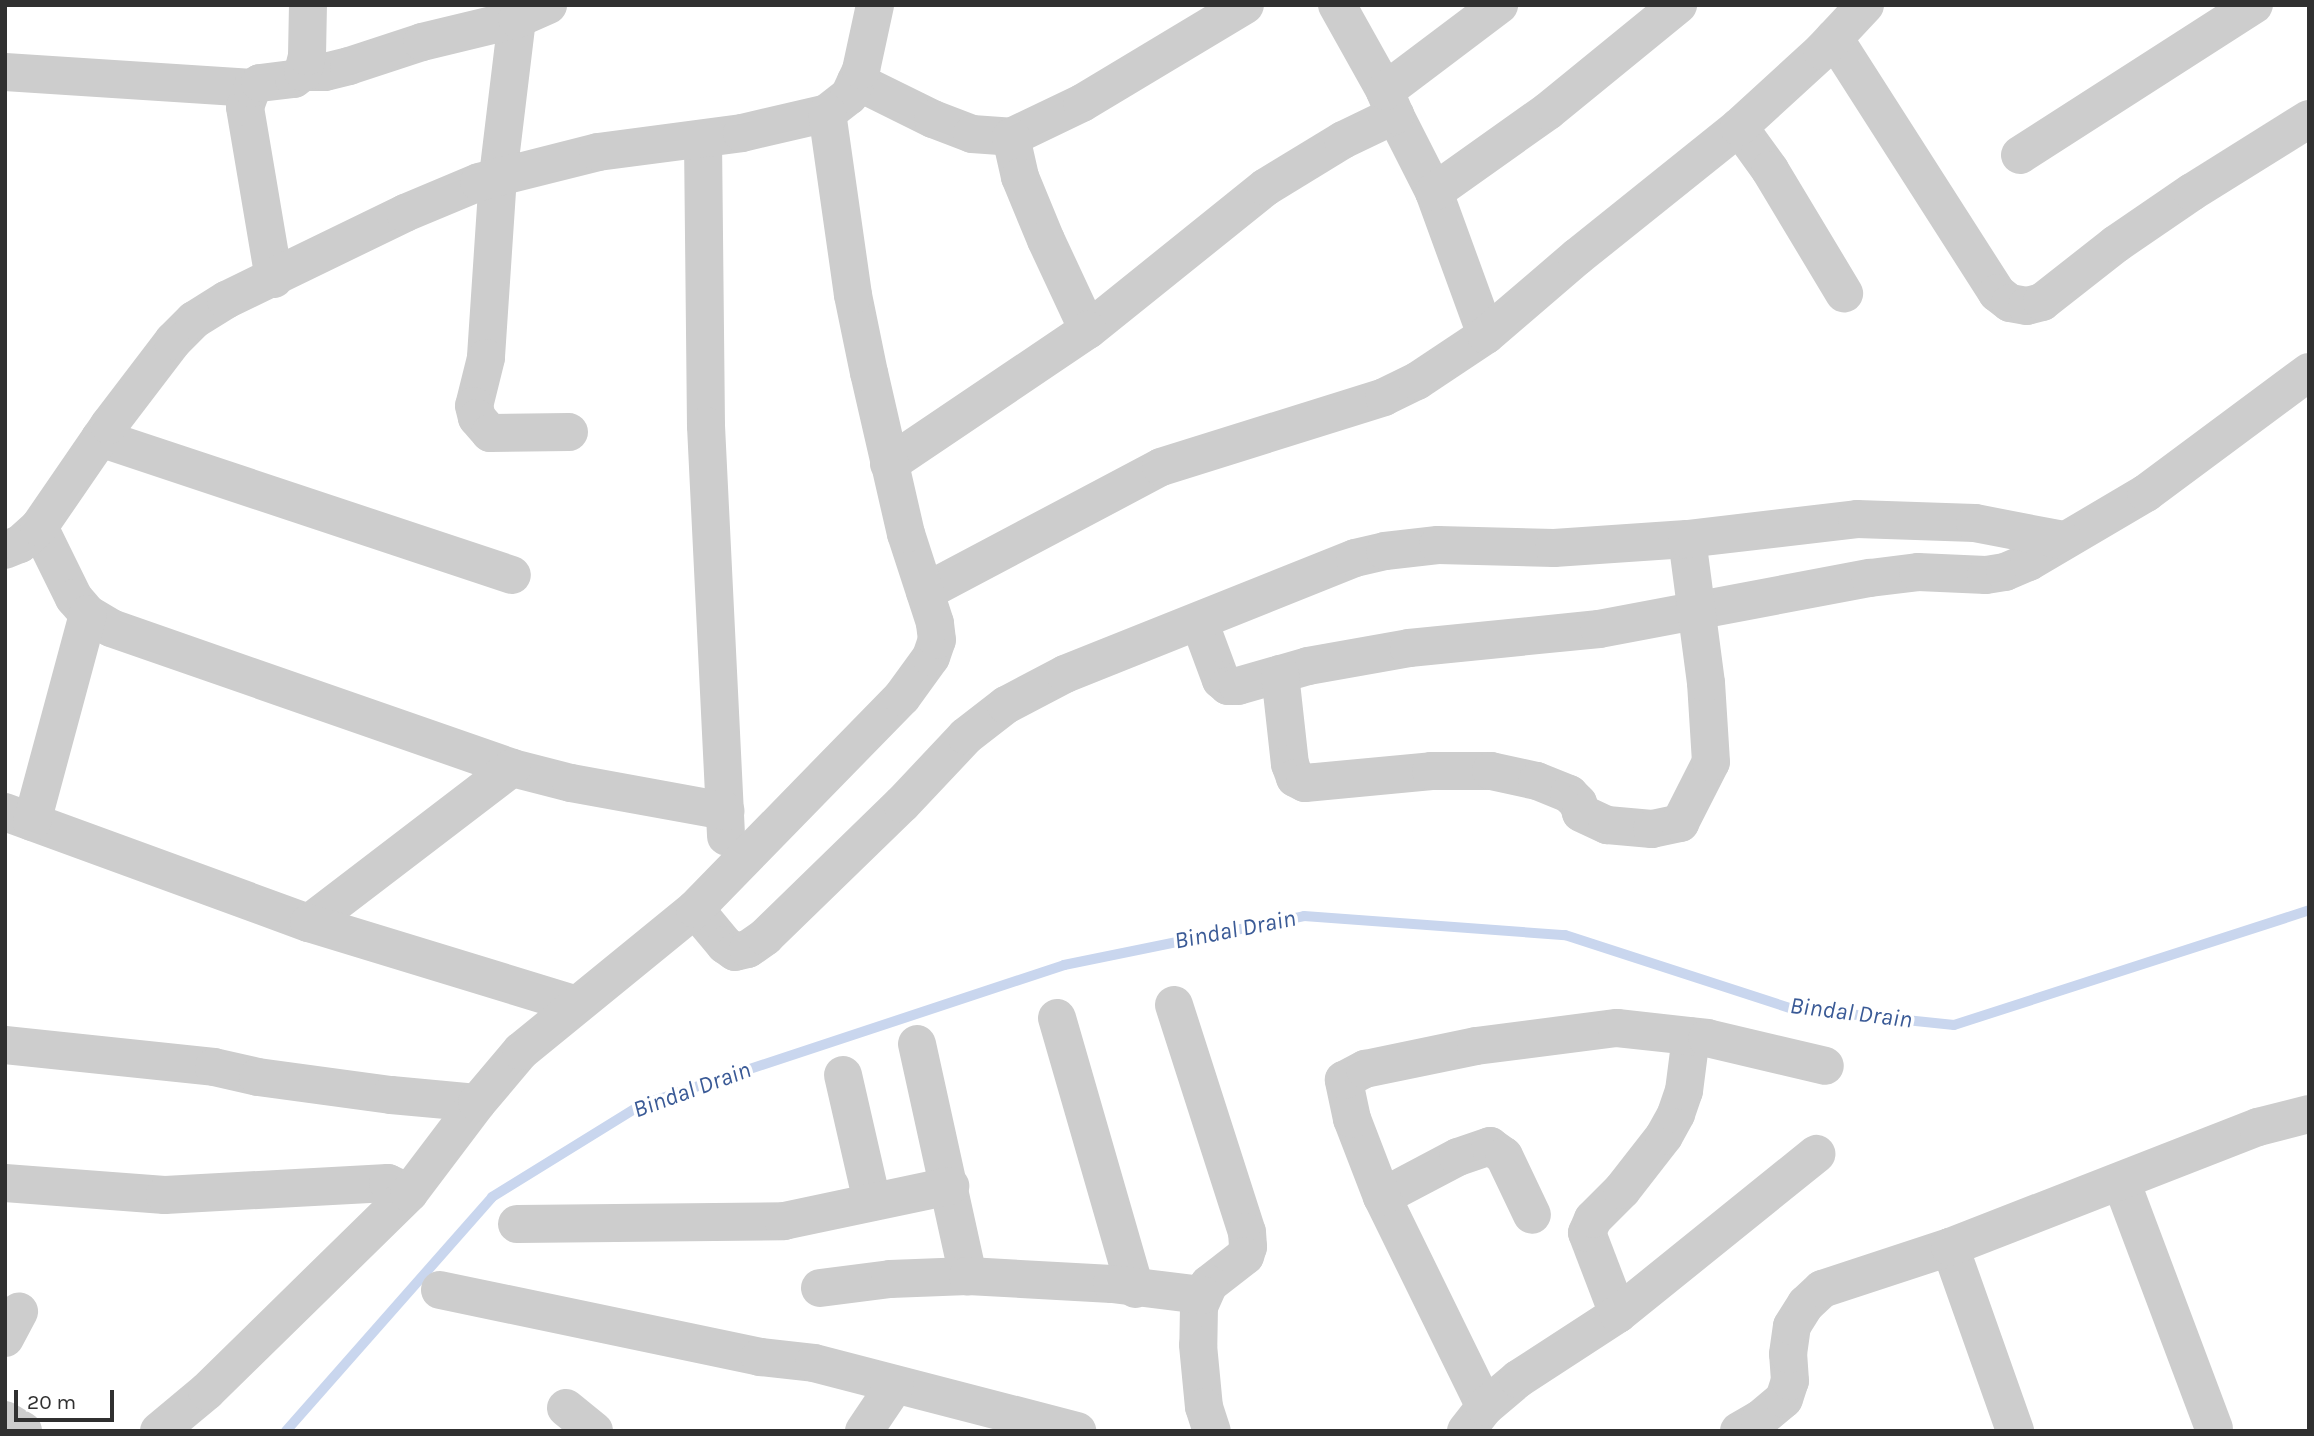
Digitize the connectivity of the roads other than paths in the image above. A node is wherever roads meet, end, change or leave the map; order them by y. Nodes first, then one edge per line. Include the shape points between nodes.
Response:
1 (308, 5) edge
2 (875, 5) edge
3 (1245, 5) edge
4 (1337, 5) edge
5 (1499, 5) edge
6 (1678, 5) edge
7 (1865, 5) edge
8 (2254, 5) edge
9 (533, 12) edge
10 (1834, 38) junction
11 (5, 72) edge
12 (303, 72) junction
13 (856, 80) junction
14 (252, 88) junction
15 (1390, 103) junction
16 (827, 113) junction
17 (2309, 119) edge
18 (1739, 127) junction
19 (1011, 137) junction
20 (703, 140) junction
21 (2020, 155) dead end
22 (498, 176) junction
23 (1434, 192) junction
24 (274, 279) junction
25 (1844, 293) dead end
26 (1088, 330) junction
27 (1486, 335) junction
28 (2309, 372) edge
29 (569, 432) dead end
30 (100, 438) junction
31 (888, 464) junction
32 (39, 527) junction
33 (1687, 539) junction
34 (2063, 540) junction
35 (5, 550) edge
36 (512, 575) dead end
37 (925, 592) junction
38 (1697, 610) junction
39 (88, 614) junction
40 (1199, 621) junction
41 (1280, 674) junction
42 (512, 768) junction
43 (725, 811) junction
44 (19, 817) edge
45 (727, 873) junction
46 (695, 909) junction
47 (309, 923) junction
48 (577, 1005) junction
49 (1174, 1005) dead end
50 (1057, 1018) dead end
51 (1691, 1036) junction
52 (917, 1044) dead end
53 (5, 1045) edge
54 (1825, 1066) dead end
55 (843, 1075) dead end
56 (477, 1103) junction
57 (2307, 1121) edge
58 (1816, 1154) dead end
59 (2121, 1181) junction
60 (5, 1183) edge
61 (950, 1186) junction
62 (409, 1193) junction
63 (1382, 1197) junction
64 (872, 1202) junction
65 (1532, 1215) dead end
66 (517, 1224) dead end
67 (1950, 1247) junction
68 (968, 1276) junction
69 (820, 1288) dead end
70 (1135, 1289) junction
71 (440, 1290) dead end
72 (1202, 1295) junction
73 (1618, 1314) junction
74 (895, 1385) junction
75 (1475, 1419) edge
76 (5, 1420) edge
77 (2214, 1428) dead end
78 (23, 1431) edge
79 (159, 1431) edge
80 (864, 1431) edge
81 (1077, 1431) edge
82 (1212, 1431) edge
83 (1739, 1431) edge
84 (2015, 1431) edge

1 - 12 street
2 - 13 street
3 - 19 street via 1082,103
4 - 15 street
5 - 15 street
6 - 23 street via 1548,111
7 - 10 street
8 - 21 street
9 - 12 street via 349,66
9 - 22 street
10 - 17 street via 1997,293 2010,303 2027,306 2042,302 2181,199
10 - 18 street
11 - 14 street
12 - 14 street via 294,79
13 - 16 street via 849,96
13 - 19 street via 962,130
14 - 24 street via 245,107
15 - 23 street
15 - 26 street via 1343,140 1266,187
16 - 20 street
16 - 31 street via 853,295
18 - 25 street
18 - 27 street
19 - 26 street via 1020,177
20 - 22 street via 598,152
20 - 43 street via 706,426
22 - 24 street via 405,213
22 - 29 street via 486,358 474,406 477,418 490,433 499,435
23 - 27 street
24 - 30 street via 194,320
26 - 31 street
27 - 37 street via 1384,397 1161,467
28 - 34 street via 2146,493
30 - 32 street
30 - 36 street
31 - 37 street
32 - 35 street
32 - 39 street
33 - 34 street via 1868,519 1985,524
33 - 38 street
33 - 40 street via 1555,548 1438,545 1384,551 1296,579
34 - 38 street via 2005,572 1918,572
37 - 45 street via 937,640 921,673 799,804
38 - 41 street via 1599,629 1409,648
38 - 41 street via 1711,762 1687,813 1680,823 1666,828 1607,825 1581,813 1569,794 1491,771 1431,771 1305,783 1295,778 1290,764
39 - 42 street via 111,628
39 - 44 street
40 - 41 street via 1221,680 1228,686
40 - 46 street via 1065,674 986,718 748,949 735,952 724,945
42 - 43 street
42 - 47 street
43 - 45 street
44 - 47 street
45 - 46 street
46 - 48 street
47 - 48 street
48 - 56 street via 522,1051
49 - 72 street via 1247,1232 1245,1256 1209,1283
50 - 70 street
51 - 54 street
51 - 63 street via 1617,1028 1476,1046 1352,1074 1343,1087
51 - 73 street via 1684,1091 1676,1114 1647,1158 1592,1219 1587,1233
52 - 61 street
53 - 56 street via 214,1067 377,1093
55 - 64 street
56 - 62 street
57 - 59 street via 2258,1127
58 - 73 street
59 - 67 street
59 - 77 street
60 - 62 street via 165,1195 388,1183
61 - 64 street
61 - 68 street
62 - 79 street via 207,1391
63 - 65 street via 1458,1157 1490,1146 1504,1156
63 - 75 street
64 - 66 street via 783,1221
67 - 83 street via 1822,1289 1792,1326 1790,1381 1784,1399
67 - 84 street
68 - 69 street
68 - 70 street
70 - 72 street
71 - 74 street via 760,1357 814,1363
72 - 82 street via 1198,1345 1204,1407
73 - 75 street via 1518,1379
74 - 80 street
74 - 81 street
76 - 78 street

